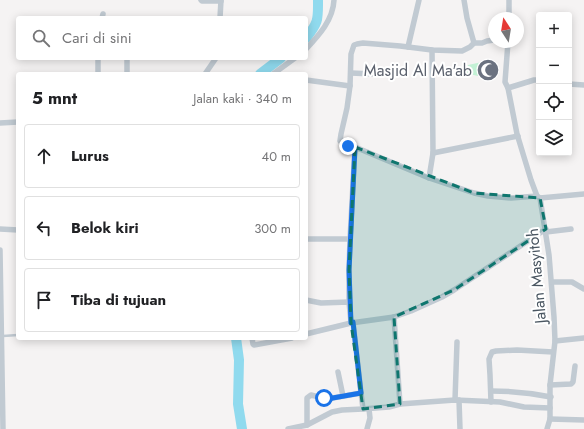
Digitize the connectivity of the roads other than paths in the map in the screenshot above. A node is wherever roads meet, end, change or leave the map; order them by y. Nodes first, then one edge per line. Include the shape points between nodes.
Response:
1 (201, 0) edge
2 (221, 0) edge
3 (334, 0) edge
4 (419, 0) edge
5 (464, 0) edge
6 (509, 0) edge
7 (509, 12) edge
8 (220, 16) edge
9 (488, 41) edge
10 (474, 44) junction
11 (308, 47) edge
12 (408, 47) junction
13 (508, 48) edge
14 (432, 50) junction
15 (98, 60) edge
16 (127, 60) edge
17 (215, 60) edge
18 (292, 60) edge
19 (98, 72) edge
20 (127, 72) edge
21 (206, 72) edge
22 (276, 72) edge
23 (350, 73) junction
24 (373, 74) dead end
25 (308, 80) edge
26 (536, 80) edge
27 (572, 84) edge
28 (584, 85) edge
29 (350, 86) junction
30 (508, 88) junction
31 (16, 122) edge
32 (0, 123) edge
33 (518, 136) junction
34 (355, 147) junction
35 (433, 154) junction
36 (429, 178) junction
37 (584, 194) edge
38 (538, 197) junction
39 (0, 229) edge
40 (571, 229) dead end
41 (16, 230) edge
42 (546, 231) junction
43 (308, 239) edge
44 (350, 239) junction
45 (0, 250) edge
46 (552, 282) junction
47 (584, 289) edge
48 (308, 300) edge
49 (350, 302) junction
50 (394, 317) junction
51 (352, 323) junction
52 (308, 334) edge
53 (16, 335) edge
54 (1, 336) junction
55 (584, 338) edge
56 (252, 340) edge
57 (281, 340) edge
58 (555, 341) junction
59 (457, 342) dead end
60 (554, 352) junction
61 (575, 366) dead end
62 (338, 372) dead end
63 (550, 385) junction
64 (491, 391) junction
65 (361, 393) junction
66 (343, 396) junction
67 (551, 397) junction
68 (457, 400) junction
69 (491, 402) junction
70 (400, 404) junction
71 (550, 408) junction
72 (366, 409) junction
73 (550, 419) junction
74 (584, 420) edge
75 (307, 425) junction
76 (3, 429) edge
77 (288, 429) edge
78 (366, 429) edge
79 (460, 429) edge
80 (547, 429) edge

1 - 2 street
2 - 8 street
3 - 11 street via 328,22
4 - 12 street
5 - 10 street
6 - 7 street
9 - 10 street
10 - 14 street via 462,51
12 - 14 street
12 - 23 street via 357,44 351,54
13 - 30 street, Jalan Masyitoh via 505,82
14 - 35 street
15 - 19 street
16 - 20 street
17 - 21 street
18 - 22 street
23 - 24 street
23 - 29 street
25 - 29 street
26 - 30 street
27 - 28 street
29 - 34 street via 340,141
30 - 33 street, Jalan Masyitoh
31 - 32 street
33 - 35 street
33 - 38 street, Jalan Masyitoh
34 - 36 street
34 - 44 street
35 - 36 street
36 - 38 street via 488,196
37 - 38 street
38 - 42 street, Jalan Masyitoh
39 - 41 street
40 - 42 street
42 - 46 street, Jalan Masyitoh
42 - 50 street via 442,297
43 - 44 street
44 - 49 street
45 - 54 street
46 - 47 street via 572,282
46 - 58 street, Jalan Masyitoh
48 - 49 street via 321,303
49 - 51 street
50 - 51 street
50 - 70 street
51 - 52 street
51 - 65 street
53 - 54 lane
54 - 76 street
55 - 58 street
56 - 57 street via 254,345
58 - 60 street, Jalan Masyitoh
59 - 68 street
60 - 63 street, Jalan Masyitoh
60 - 64 street via 492,352 489,359
61 - 63 street via 571,384
62 - 66 street
63 - 67 street, Jalan Masyitoh
64 - 67 street via 527,392
64 - 69 street
65 - 66 street
65 - 72 street
66 - 75 street via 327,399 308,396
67 - 71 street, Jalan Masyitoh
68 - 69 street
68 - 70 street
68 - 79 street
69 - 71 street
70 - 72 street
71 - 73 street, Jalan Masyitoh
72 - 75 street via 332,412
72 - 78 street via 370,418
73 - 74 street
73 - 80 street, Jalan Masyitoh
75 - 77 street

